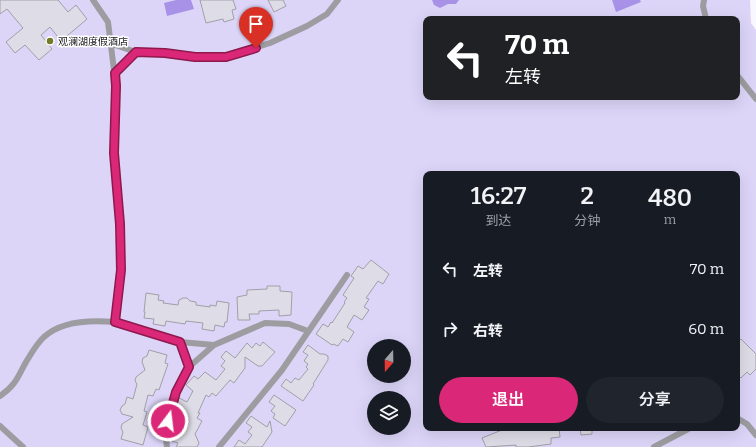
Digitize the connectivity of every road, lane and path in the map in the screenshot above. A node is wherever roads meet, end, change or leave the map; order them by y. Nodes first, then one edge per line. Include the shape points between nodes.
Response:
1 (93, 0) edge
2 (338, 0) edge
3 (704, 0) edge
4 (705, 16) edge
5 (112, 44) junction
6 (136, 52) junction
7 (115, 73) junction
8 (740, 79) edge
9 (756, 99) edge
10 (347, 275) dead end
11 (115, 322) junction
12 (308, 330) junction
13 (180, 342) junction
14 (214, 345) junction
15 (189, 367) junction
16 (0, 396) edge
17 (740, 420) edge
18 (0, 426) edge
19 (684, 431) edge
20 (756, 435) edge
21 (22, 447) edge
22 (166, 447) edge
23 (219, 447) edge
24 (654, 447) edge

1 - 5 street via 108,22
2 - 6 street via 327,14 307,26 270,43 226,57
3 - 4 street
5 - 6 street
5 - 7 street
6 - 7 street
7 - 11 street via 114,153 121,270
8 - 9 street
10 - 12 street
11 - 13 street
11 - 16 street via 100,320 61,326 44,337 12,387
12 - 14 street via 289,324 265,323
12 - 23 street via 282,370
13 - 14 street
13 - 15 street
14 - 15 street
15 - 22 street via 176,392 168,421
17 - 20 street
18 - 21 street
19 - 24 street

